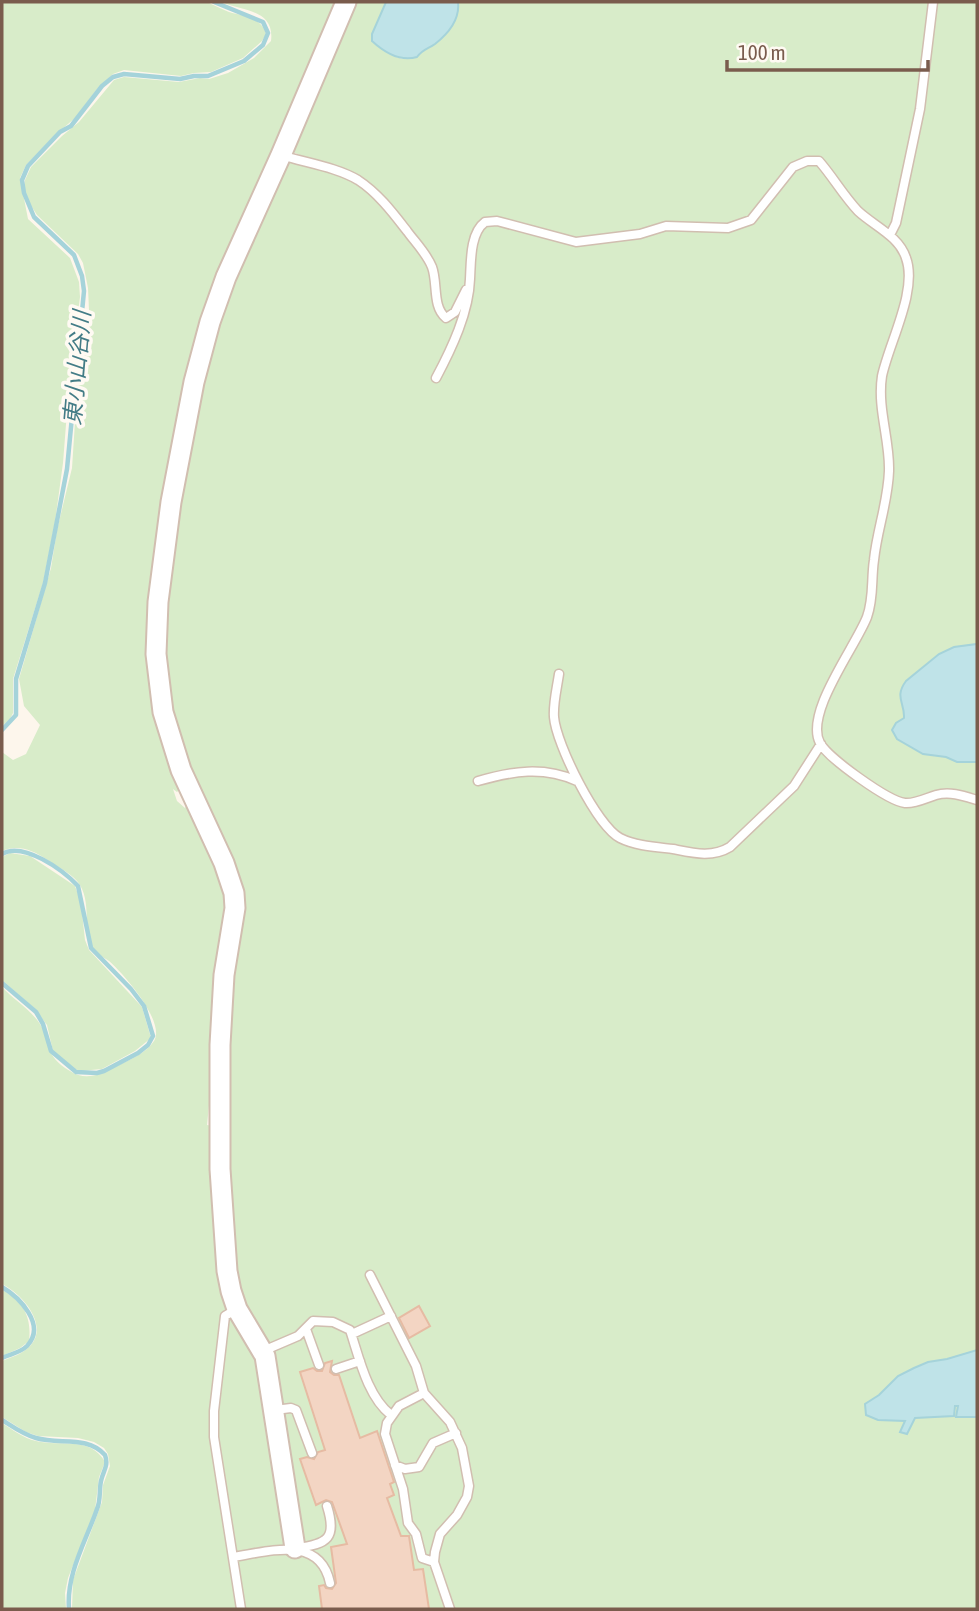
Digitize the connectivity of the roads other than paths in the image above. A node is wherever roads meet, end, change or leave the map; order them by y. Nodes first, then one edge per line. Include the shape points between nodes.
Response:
1 (346, 2) edge
2 (933, 2) edge
3 (281, 155) junction
4 (890, 236) junction
5 (470, 283) junction
6 (436, 378) dead end
7 (559, 674) dead end
8 (821, 744) junction
9 (478, 781) dead end
10 (578, 781) junction
11 (977, 800) edge
12 (370, 1275) dead end
13 (237, 1308) junction
14 (391, 1316) junction
15 (306, 1329) junction
16 (352, 1334) junction
17 (263, 1351) junction
18 (360, 1361) junction
19 (319, 1365) dead end
20 (336, 1369) dead end
21 (424, 1393) junction
22 (274, 1410) junction
23 (391, 1415) junction
24 (456, 1433) junction
25 (312, 1452) dead end
26 (395, 1465) junction
27 (327, 1506) dead end
28 (296, 1548) junction
29 (233, 1557) junction
30 (434, 1562) junction
31 (330, 1583) dead end
32 (241, 1609) edge
33 (450, 1609) edge

1 - 3 street
2 - 4 lane via 920,109
3 - 5 lane via 346,174 376,195 431,263 440,314 446,318 455,312
3 - 13 street via 231,265 194,382 171,502 156,654 163,712 181,770 234,893 220,1031 220,1169 227,1271
4 - 5 lane via 859,212 815,159 789,171 751,220 728,228 666,226 576,242 497,221 485,222 477,231
4 - 8 lane via 906,257 909,278 882,377 889,471 874,559 873,597 860,635 837,670 816,723
5 - 6 lane via 454,341
7 - 10 lane via 554,716
8 - 10 lane via 794,786 720,853 706,855 622,839 606,824
8 - 11 lane via 870,785 903,803 944,794
9 - 10 lane via 526,770
12 - 14 lane
13 - 17 street
13 - 29 lane via 225,1316 214,1411
14 - 16 lane
14 - 21 lane
15 - 16 lane via 321,1320 343,1325
15 - 17 lane
15 - 19 lane
16 - 18 lane
17 - 22 street
18 - 20 lane
18 - 23 lane via 377,1400
21 - 23 lane
21 - 24 lane
22 - 25 lane via 296,1410
22 - 28 street
23 - 26 lane via 385,1434
24 - 26 lane via 433,1443 419,1467
24 - 30 lane via 469,1486 462,1507 440,1534
26 - 30 lane via 408,1523 422,1558
27 - 28 lane via 330,1536 315,1546
28 - 29 lane
28 - 31 lane via 320,1562
29 - 32 lane
30 - 33 lane

